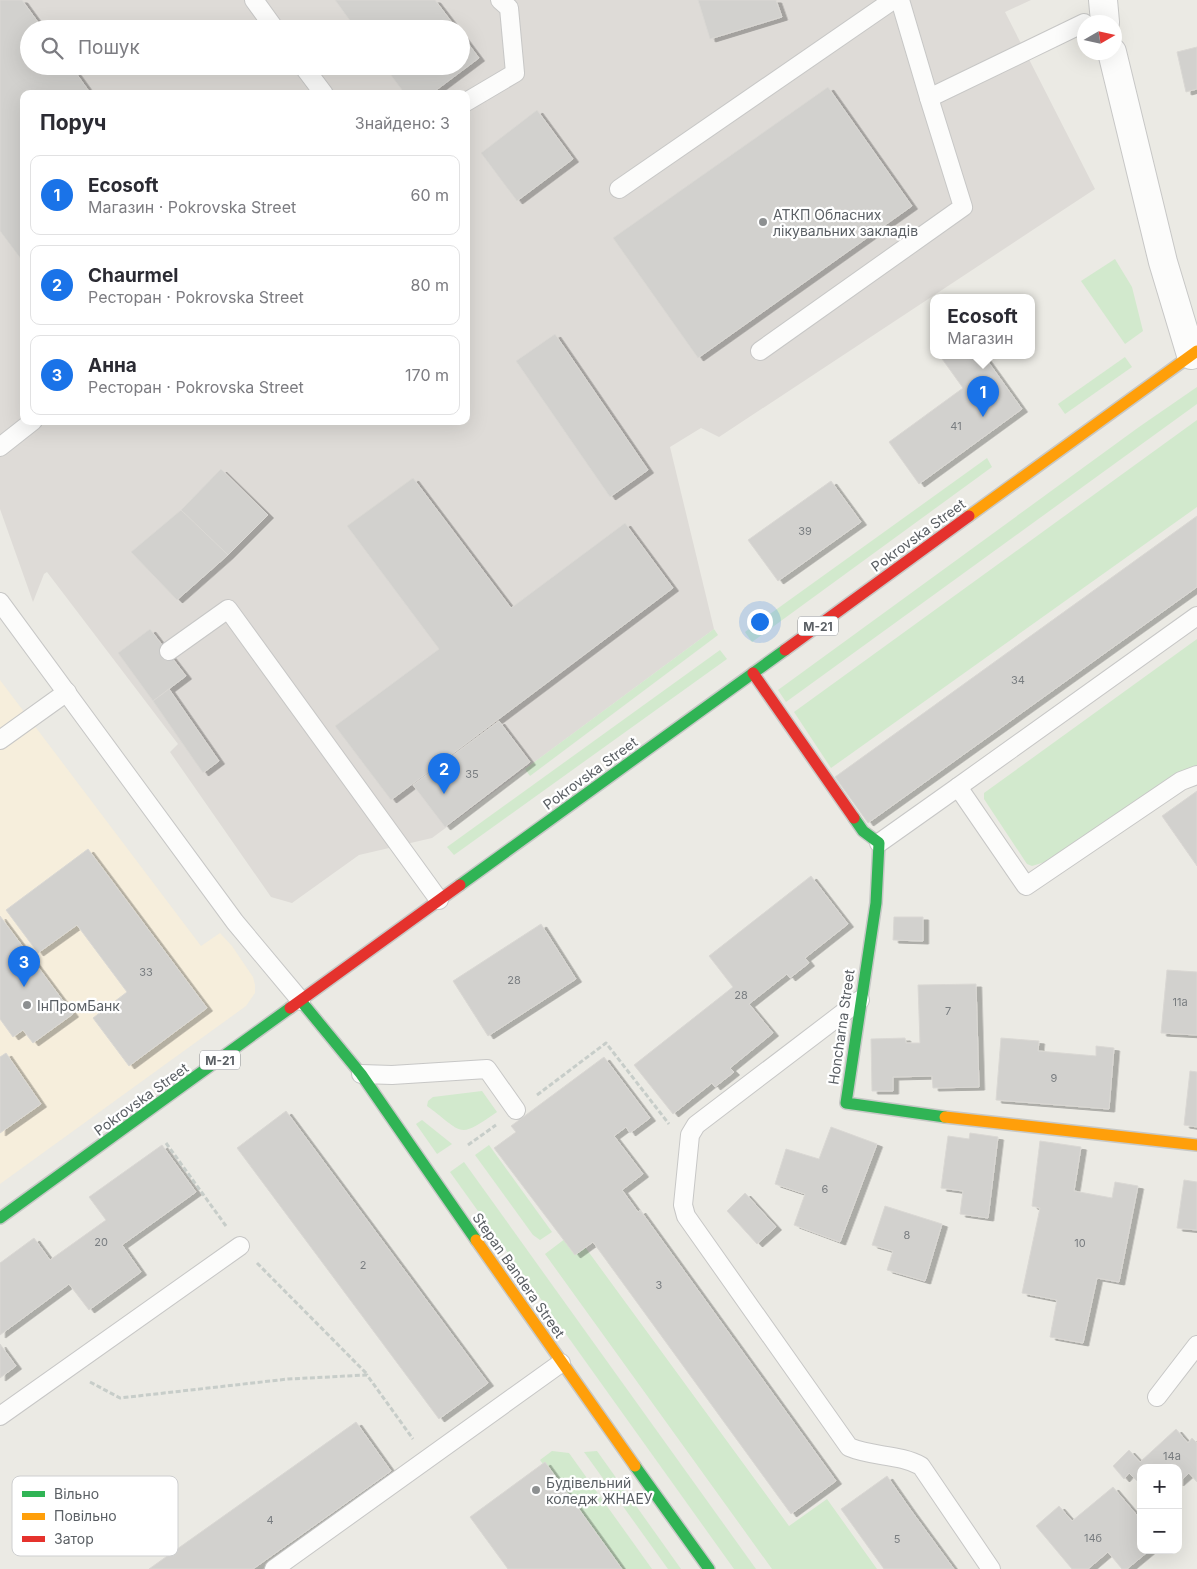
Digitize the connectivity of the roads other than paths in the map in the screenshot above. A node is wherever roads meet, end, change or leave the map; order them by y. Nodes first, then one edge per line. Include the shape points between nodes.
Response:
1 (254, 0) edge
2 (500, 0) edge
3 (893, 0) edge
4 (900, 0) edge
5 (269, 20) edge
6 (1077, 25) edge
7 (1114, 60) edge
8 (310, 75) edge
9 (321, 90) edge
10 (929, 98) junction
11 (470, 100) edge
12 (620, 189) dead end
13 (760, 351) dead end
14 (1194, 353) edge
15 (28, 425) edge
16 (0, 446) edge
17 (0, 602) edge
18 (1197, 616) edge
19 (170, 651) dead end
20 (753, 673) junction
21 (67, 692) junction
22 (0, 740) edge
23 (1197, 775) edge
24 (958, 787) junction
25 (879, 843) junction
26 (438, 900) junction
27 (860, 1000) junction
28 (301, 1001) junction
29 (361, 1074) junction
30 (516, 1110) road end
31 (1197, 1145) edge
32 (0, 1218) edge
33 (240, 1246) road end
34 (1197, 1345) edge
35 (561, 1363) junction
36 (1157, 1397) dead end
37 (0, 1416) edge
38 (274, 1569) edge
39 (709, 1569) edge
40 (991, 1569) edge

1 - 5 lane
2 - 11 lane via 509,8 515,74
3 - 12 lane
4 - 10 lane
6 - 10 lane
7 - 14 street via 1163,262
8 - 9 lane
10 - 13 lane via 963,207
14 - 20 main road, Pokrovska Street / М-21
15 - 16 lane
17 - 21 lane
18 - 24 lane
19 - 26 lane via 228,609
20 - 25 main road via 864,831
20 - 26 main road, Pokrovska Street / М-21
21 - 22 lane
21 - 28 lane via 235,922
23 - 24 lane via 1181,781 1026,886
24 - 25 lane
25 - 27 main road, Honcharna Street via 876,903
26 - 28 main road, Pokrovska Street / М-21
27 - 31 main road, Honcharna Street via 846,1103 996,1124
27 - 40 lane via 696,1125 690,1135 683,1205 686,1216 849,1448 921,1466
28 - 29 main road, Stepan Bandera Street
28 - 32 main road, Pokrovska Street / М-21
29 - 30 lane via 487,1068
29 - 35 main road, Stepan Bandera Street
33 - 37 lane
34 - 36 lane
35 - 38 lane
35 - 39 main road, Stepan Bandera Street

